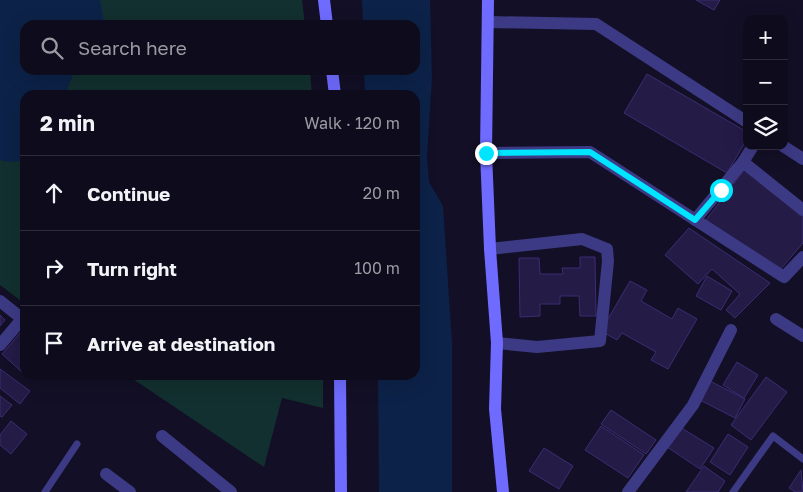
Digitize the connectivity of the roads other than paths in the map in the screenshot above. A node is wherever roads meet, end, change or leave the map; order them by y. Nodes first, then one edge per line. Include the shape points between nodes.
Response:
1 (324, 0) edge
2 (488, 0) edge
3 (326, 20) edge
4 (489, 22) junction
5 (333, 75) edge
6 (334, 90) edge
7 (743, 119) edge
8 (788, 149) edge
9 (750, 150) edge
10 (486, 153) junction
11 (803, 159) edge
12 (743, 162) junction
13 (803, 210) edge
14 (695, 220) junction
15 (490, 249) junction
16 (803, 256) edge
17 (0, 301) edge
18 (20, 317) edge
19 (776, 319) dead end
20 (20, 324) edge
21 (731, 330) dead end
22 (803, 336) edge
23 (497, 343) junction
24 (0, 345) edge
25 (340, 380) edge
26 (162, 436) dead end
27 (77, 444) dead end
28 (803, 459) edge
29 (106, 474) dead end
30 (45, 492) edge
31 (130, 492) edge
32 (231, 492) edge
33 (341, 492) edge
34 (505, 492) edge
35 (628, 492) edge
36 (733, 492) edge

1 - 3 main road
2 - 4 main road
4 - 7 street via 596,24
4 - 10 main road
5 - 6 main road
8 - 11 street
9 - 12 street
10 - 14 street via 590,152
10 - 15 main road
12 - 13 street
12 - 14 street
14 - 16 street via 784,277
15 - 23 main road
15 - 23 street via 582,239 607,249 608,261 600,341 537,347
17 - 18 street
19 - 22 street
20 - 24 street
21 - 35 street via 692,405
23 - 34 main road via 495,409
25 - 33 main road
26 - 32 street
27 - 30 lane
28 - 36 lane via 773,436
29 - 31 street

